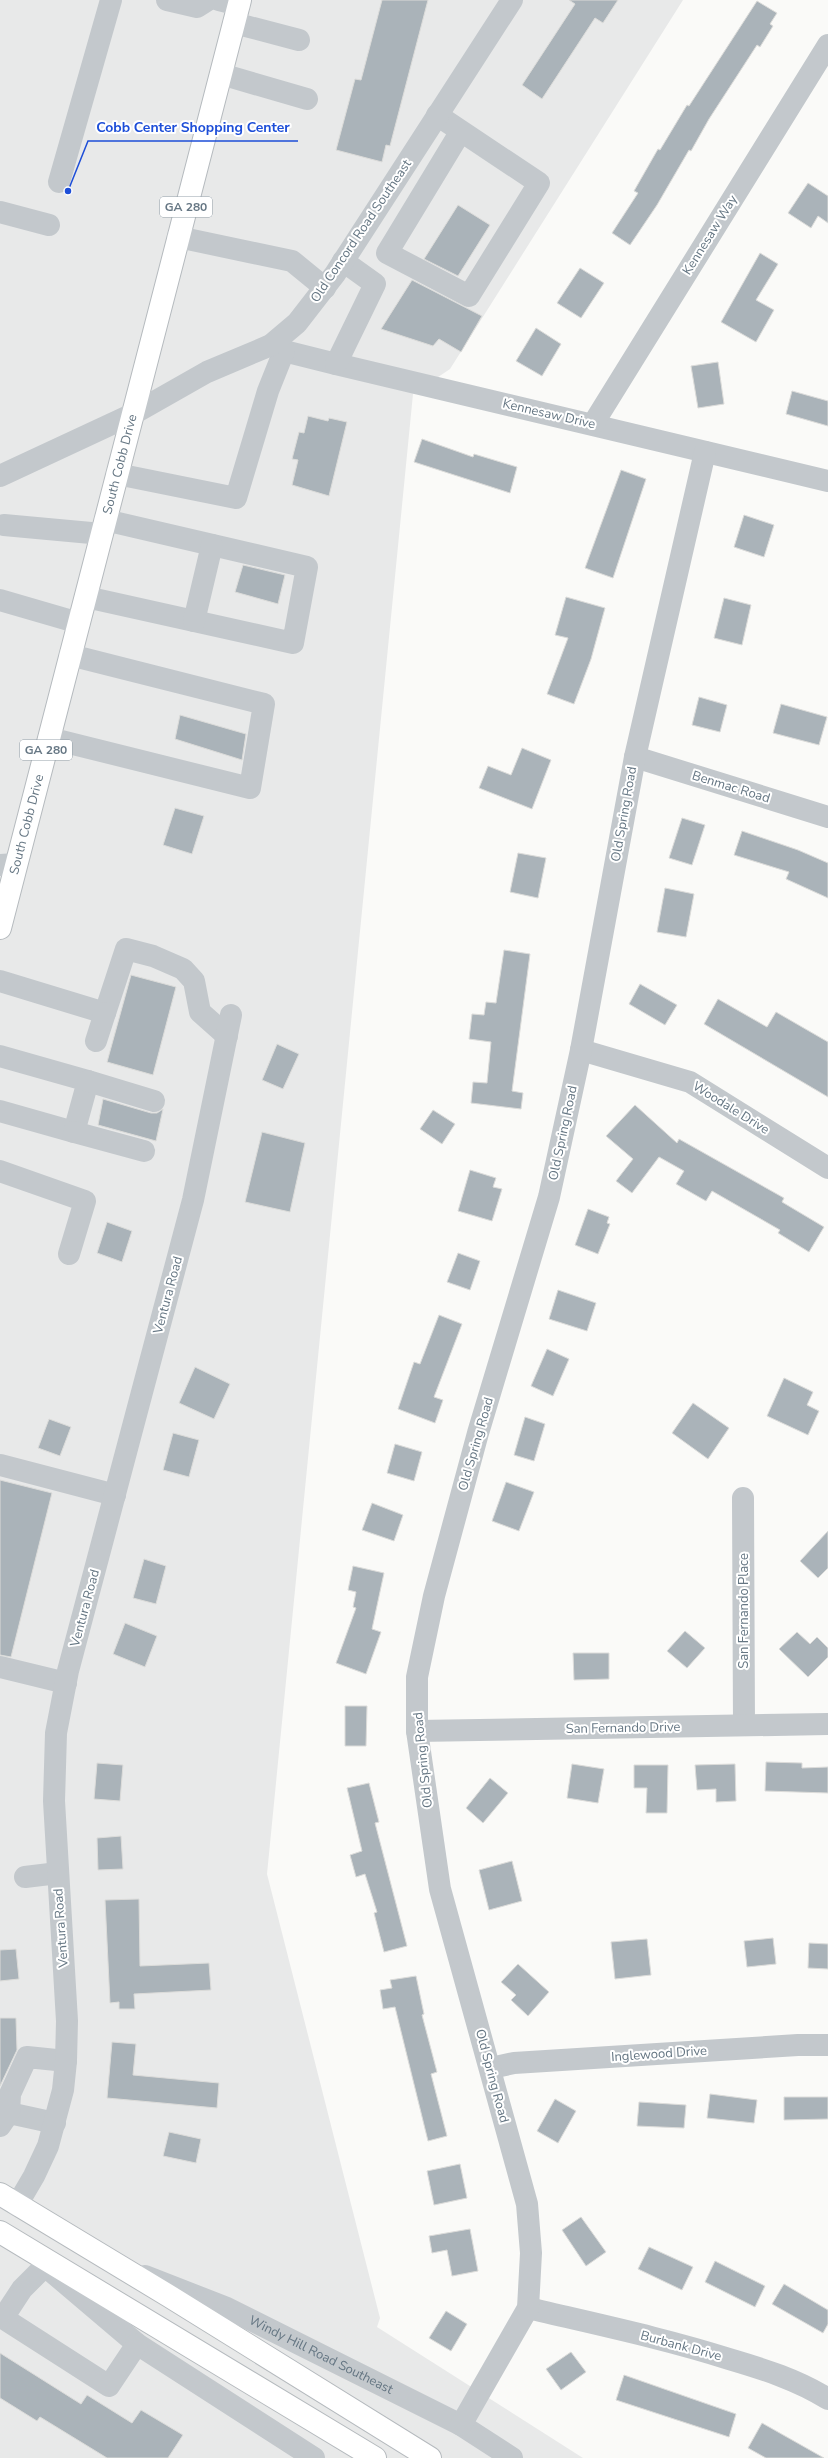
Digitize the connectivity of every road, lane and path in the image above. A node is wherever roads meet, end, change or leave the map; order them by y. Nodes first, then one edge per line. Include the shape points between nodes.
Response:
1 (111, 0) edge
2 (167, 0) edge
3 (208, 0) edge
4 (512, 0) edge
5 (233, 7) edge
6 (299, 40) dead end
7 (828, 45) edge
8 (221, 74) junction
9 (307, 98) dead end
10 (437, 115) junction
11 (461, 131) junction
12 (59, 182) dead end
13 (0, 212) edge
14 (49, 225) dead end
15 (178, 237) junction
16 (343, 261) junction
17 (325, 288) junction
18 (277, 348) junction
19 (336, 364) junction
20 (133, 414) junction
21 (593, 424) junction
22 (705, 452) junction
23 (117, 474) junction
24 (0, 476) edge
25 (828, 481) edge
26 (1, 527) edge
27 (104, 527) junction
28 (212, 545) junction
29 (86, 598) junction
30 (0, 600) edge
31 (194, 621) junction
32 (79, 624) junction
33 (70, 655) junction
34 (49, 738) junction
35 (635, 757) junction
36 (828, 817) edge
37 (8, 865) edge
38 (0, 928) edge
39 (0, 981) edge
40 (105, 1013) junction
41 (231, 1015) dead end
42 (227, 1036) junction
43 (96, 1041) dead end
44 (581, 1050) junction
45 (0, 1056) edge
46 (88, 1081) junction
47 (154, 1100) dead end
48 (0, 1111) edge
49 (74, 1132) junction
50 (144, 1151) dead end
51 (828, 1168) edge
52 (0, 1171) edge
53 (69, 1254) dead end
54 (0, 1465) edge
55 (115, 1495) junction
56 (743, 1498) dead end
57 (0, 1667) edge
58 (66, 1683) junction
59 (744, 1724) junction
60 (828, 1724) edge
61 (417, 1731) junction
62 (58, 1873) junction
63 (25, 1876) dead end
64 (828, 2045) edge
65 (66, 2060) junction
66 (491, 2068) junction
67 (5, 2120) edge
68 (55, 2123) junction
69 (8, 2200) edge
70 (0, 2233) edge
71 (28, 2250) junction
72 (45, 2266) junction
73 (122, 2267) junction
74 (528, 2308) junction
75 (137, 2344) junction
76 (828, 2399) edge
77 (461, 2425) junction
78 (314, 2458) edge
79 (375, 2458) edge
80 (430, 2458) edge
81 (512, 2458) edge

1 - 12 street
2 - 3 street via 197,7
4 - 10 street, Old Concord Road Southeast
5 - 6 street
5 - 8 main road, South Cobb Drive / GA 280
7 - 21 street, Kennesaw Way
8 - 9 street
8 - 15 main road, South Cobb Drive / GA 280
10 - 11 street
10 - 16 street, Old Concord Road Southeast
11 - 11 street via 539,183 469,296 387,253
13 - 14 street
15 - 17 street via 292,261
15 - 20 main road, South Cobb Drive / GA 280
16 - 17 street, Old Concord Road Southeast
16 - 19 street via 375,284
17 - 18 street, Old Concord Road Southeast
18 - 19 street, Kennesaw Drive
18 - 20 street, Old Concord Road Southeast via 207,372
18 - 23 street via 268,391 236,498
19 - 21 street, Kennesaw Drive
20 - 23 main road, South Cobb Drive / GA 280
20 - 24 street, Old Concord Road Southeast
21 - 22 street, Kennesaw Drive
22 - 25 street, Kennesaw Drive
22 - 35 street, Old Spring Road
23 - 27 main road, South Cobb Drive / GA 280
26 - 27 street
27 - 28 street
27 - 29 main road, South Cobb Drive / GA 280
28 - 31 street
28 - 31 street via 307,567 293,643
29 - 31 street
29 - 32 main road, South Cobb Drive / GA 280
30 - 32 street
32 - 33 main road, South Cobb Drive / GA 280
33 - 34 main road, South Cobb Drive / GA 280
33 - 34 street via 264,704 250,788
34 - 37 main road, South Cobb Drive / GA 280
35 - 36 street, Benmac Road
35 - 44 street, Old Spring Road
37 - 38 main road, South Cobb Drive / GA 280
39 - 40 street
40 - 42 street via 126,949 153,956 183,969 194,981 200,1012
40 - 43 street
41 - 42 street, Ventura Road
42 - 55 street, Ventura Road via 193,1200
44 - 51 street, Woodale Drive via 690,1082
44 - 61 street, Old Spring Road via 549,1197 478,1433 434,1596 417,1678
45 - 46 street
46 - 47 street
46 - 49 street
48 - 49 street
49 - 50 street
52 - 53 street via 85,1201
54 - 55 street
55 - 58 street, Ventura Road
56 - 59 street, San Fernando Place
57 - 58 street
58 - 62 street, Ventura Road via 56,1733 54,1802
59 - 60 street, San Fernando Drive
59 - 61 street, San Fernando Drive
61 - 66 street, Old Spring Road via 440,1889
62 - 63 street
62 - 65 street, Ventura Road via 67,2021
64 - 66 street, Inglewood Drive via 514,2063
65 - 67 street via 27,2057 10,2094
65 - 68 street, Ventura Road via 63,2090
66 - 74 street, Old Spring Road via 527,2204 531,2253
67 - 68 street
68 - 69 street, Ventura Road via 42,2161
69 - 73 main road, Windy Hill Road Southeast
70 - 71 main road
71 - 72 street
71 - 79 main road
72 - 75 street
72 - 75 street via 22,2289 3,2318 109,2386
73 - 77 street, Windy Hill Road Southeast via 227,2308
73 - 80 main road, Windy Hill Road Southeast
74 - 76 street, Burbank Drive via 694,2348 760,2368 813,2389
74 - 77 street, Old Spring Road
75 - 78 street
77 - 81 street, Windy Hill Road Southeast

